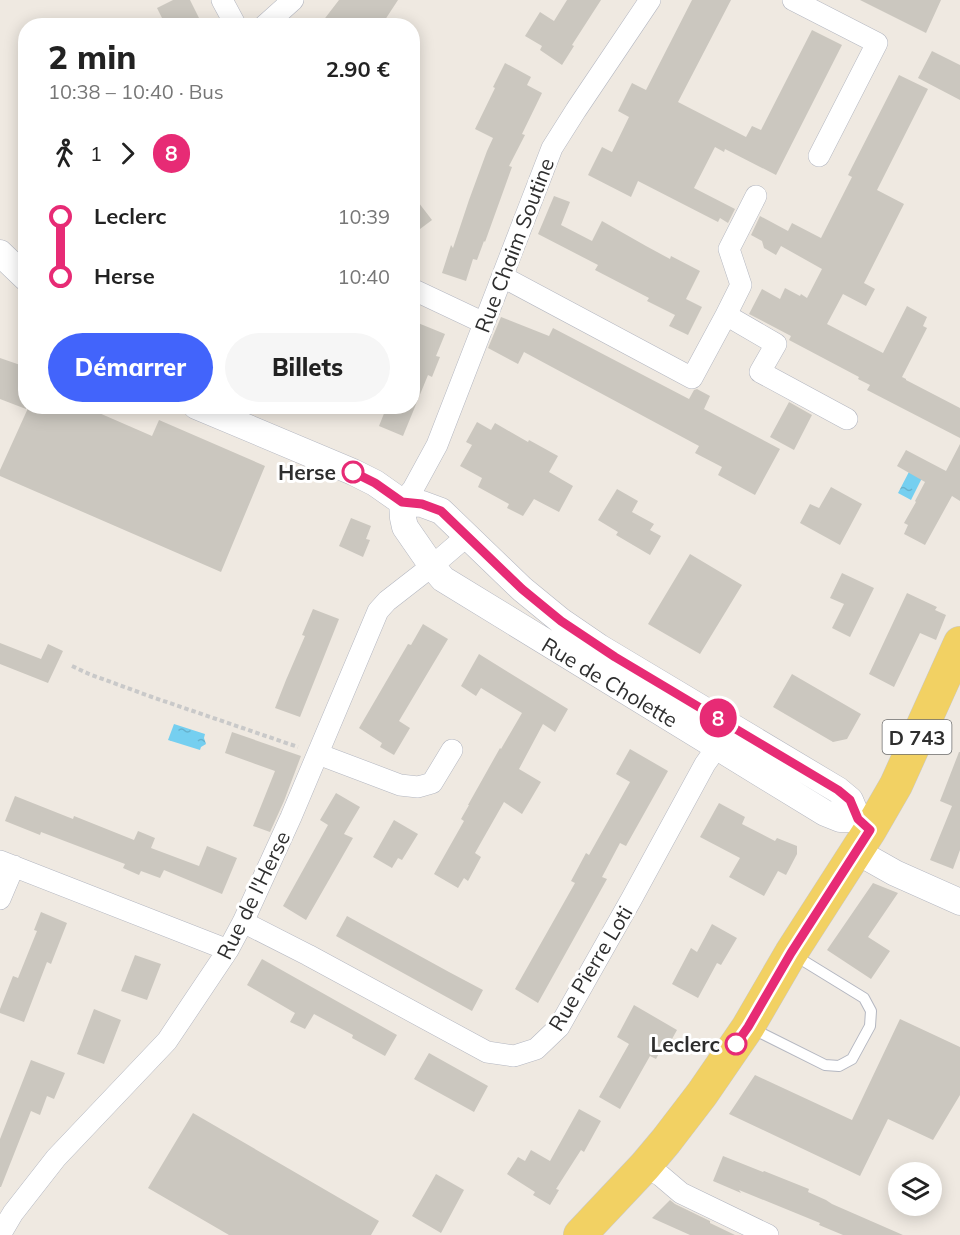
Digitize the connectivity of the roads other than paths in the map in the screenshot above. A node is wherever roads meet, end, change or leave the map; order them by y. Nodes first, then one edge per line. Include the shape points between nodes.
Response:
1 (222, 0) edge
2 (293, 0) edge
3 (650, 0) edge
4 (793, 0) edge
5 (232, 18) edge
6 (273, 18) edge
7 (819, 156) dead end
8 (756, 196) dead end
9 (0, 253) edge
10 (18, 270) edge
11 (503, 277) junction
12 (420, 293) edge
13 (726, 315) junction
14 (484, 323) junction
15 (215, 414) edge
16 (847, 419) dead end
17 (402, 502) junction
18 (467, 536) junction
19 (432, 566) junction
20 (960, 643) edge
21 (729, 724) junction
22 (717, 747) junction
23 (452, 750) dead end
24 (318, 754) junction
25 (861, 833) junction
26 (7, 864) edge
27 (0, 899) edge
28 (960, 902) edge
29 (243, 922) junction
30 (228, 950) junction
31 (791, 953) junction
32 (748, 1027) junction
33 (645, 1166) junction
34 (6, 1210) edge
35 (0, 1235) edge
36 (580, 1235) edge
37 (768, 1235) edge

1 - 5 street
2 - 6 street
3 - 11 street, Rue Chaim Soutine via 552,148
4 - 7 street via 877,43
8 - 13 street via 729,249 741,285
9 - 10 street
11 - 13 street via 692,378
11 - 14 street, Rue Chaim Soutine
12 - 14 street
13 - 16 street via 777,344 760,372
14 - 17 street, Rue Chaim Soutine via 437,446
15 - 17 street, Rue de Cholette via 353,472
17 - 18 street, Rue de Cholette via 441,511
17 - 19 street, Rue de Cholette via 405,527
18 - 19 street, Rue de l'Herse
18 - 21 street, Rue de Cholette via 561,621
19 - 22 street, Rue de Cholette via 457,588
19 - 24 street, Rue de l'Herse via 378,611
20 - 25 main road, D 743 via 896,785
21 - 22 street, Rue Pierre Loti
21 - 25 street, Rue de Cholette via 838,790 850,800
22 - 25 street, Rue de Cholette
22 - 29 street, Rue Pierre Loti via 560,1027 536,1049 514,1056 487,1052
23 - 24 street via 432,783 418,787 400,785
24 - 29 street, Rue de l'Herse
25 - 28 street via 895,873
25 - 31 main road, D 743
26 - 27 street
26 - 30 street
29 - 30 street, Rue de l'Herse
30 - 34 street, Rue de l'Herse via 167,1041
31 - 32 main road, D 743
31 - 32 lane via 864,998 871,1011 870,1026 852,1059 839,1066 825,1065
32 - 33 main road, D 743
33 - 36 main road, D 743
33 - 37 street via 681,1193
34 - 35 street, Rue de l'Herse

